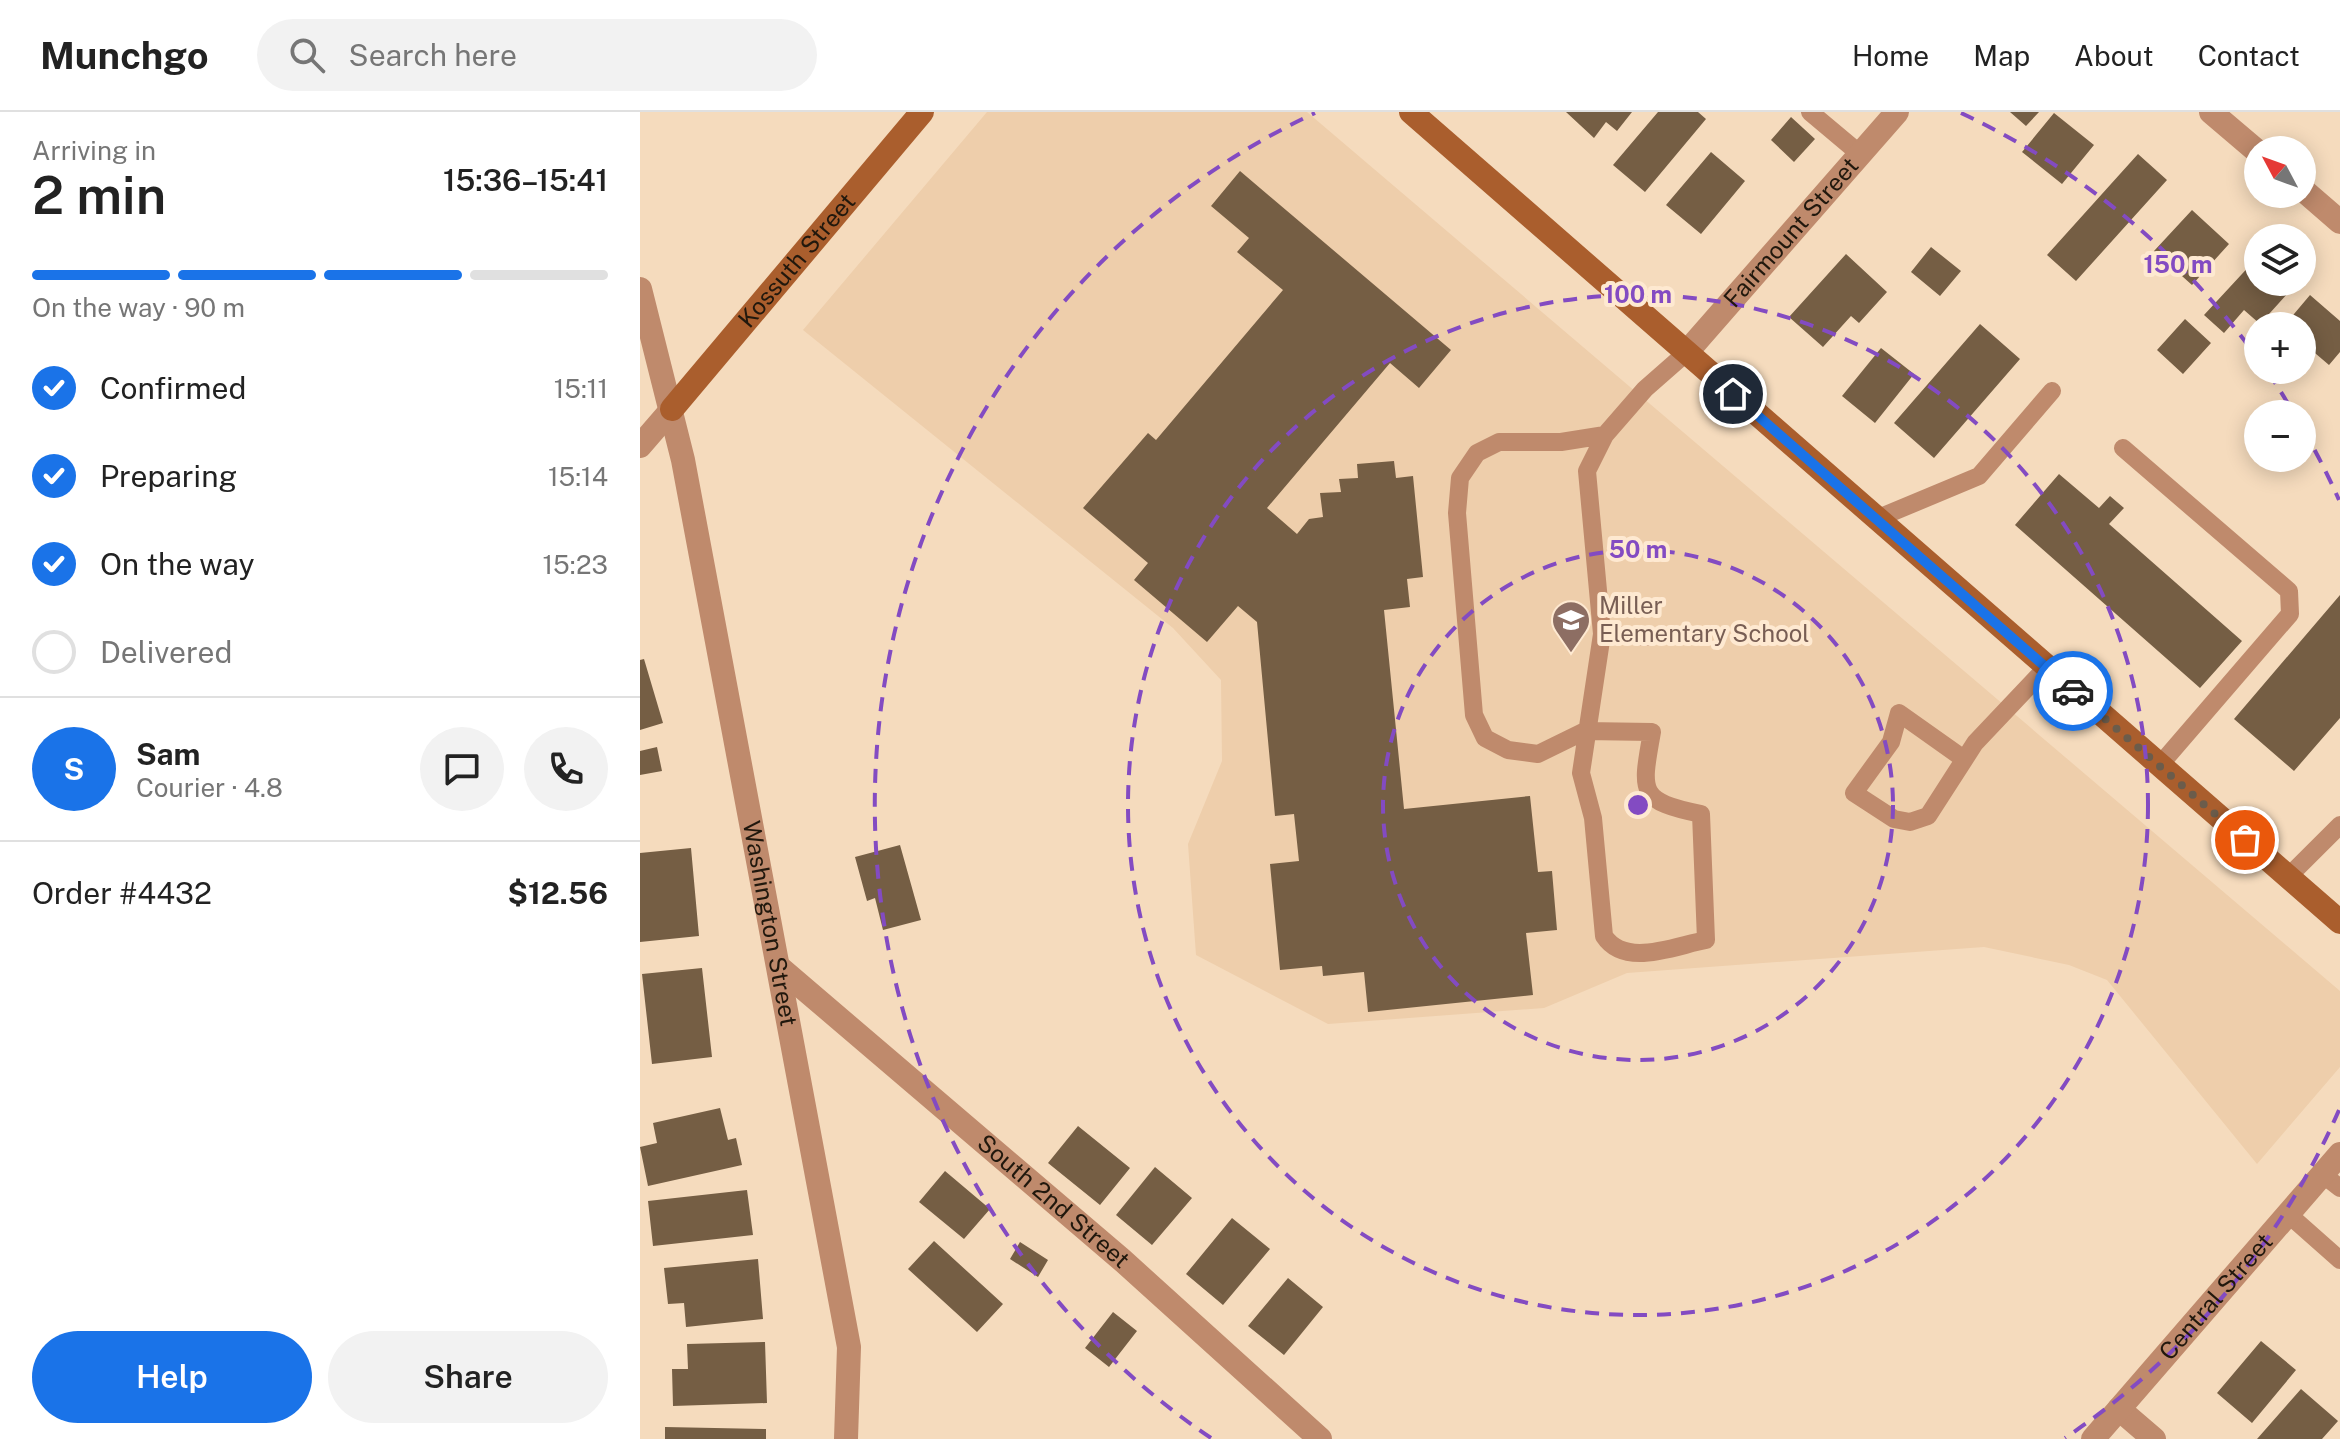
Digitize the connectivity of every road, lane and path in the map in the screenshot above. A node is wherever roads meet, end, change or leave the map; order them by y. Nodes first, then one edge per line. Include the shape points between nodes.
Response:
1 (922, 112) edge
2 (1411, 112) edge
3 (1810, 112) edge
4 (1897, 112) edge
5 (2211, 112) edge
6 (2244, 140) edge
7 (1860, 154) junction
8 (2316, 201) edge
9 (2340, 222) edge
10 (640, 289) edge
11 (1686, 353) junction
12 (2052, 391) dead end
13 (672, 409) junction
14 (1605, 435) junction
15 (640, 446) edge
16 (2123, 448) dead end
17 (1876, 519) junction
18 (1602, 634) junction
19 (1648, 637) dead end
20 (2046, 668) junction
21 (1585, 731) junction
22 (1964, 759) junction
23 (2159, 766) junction
24 (2340, 825) edge
25 (2288, 877) junction
26 (2340, 922) edge
27 (781, 969) junction
28 (2340, 1154) edge
29 (2331, 1181) edge
30 (2288, 1214) junction
31 (2340, 1260) edge
32 (2119, 1409) junction
33 (846, 1439) edge
34 (1320, 1439) edge
35 (2093, 1439) edge
36 (2154, 1439) edge

1 - 13 main road, Kossuth Street
2 - 11 main road
3 - 7 lane
4 - 7 street, Fairmount Street
5 - 6 street
7 - 11 street, Fairmount Street
8 - 9 street
10 - 13 street, Washington Street
11 - 14 lane
11 - 17 main road
12 - 17 lane via 1979,476
13 - 15 street
13 - 27 street, Washington Street
14 - 18 lane via 1587,471
14 - 21 lane via 1561,442 1499,442 1477,453 1460,478 1457,513 1474,715 1485,738 1508,750 1538,754
16 - 23 lane via 2289,591 2290,614
17 - 20 main road
18 - 19 lane
18 - 21 lane
20 - 22 lane
20 - 23 main road
21 - 21 lane via 1581,773 1593,818 1604,936 1611,948 1628,955 1706,940 1701,814 1661,806 1651,798 1644,776 1652,732
22 - 22 lane via 1928,816 1910,822 1894,819 1854,793 1891,742 1899,713
23 - 25 main road
24 - 25 lane
25 - 26 main road
27 - 33 street, Washington Street via 849,1347
27 - 34 street, South 2nd Street via 1122,1260
28 - 29 street, Central Street
29 - 30 street, Central Street
30 - 31 lane
30 - 32 street, Central Street
32 - 35 street, Central Street
32 - 36 street

